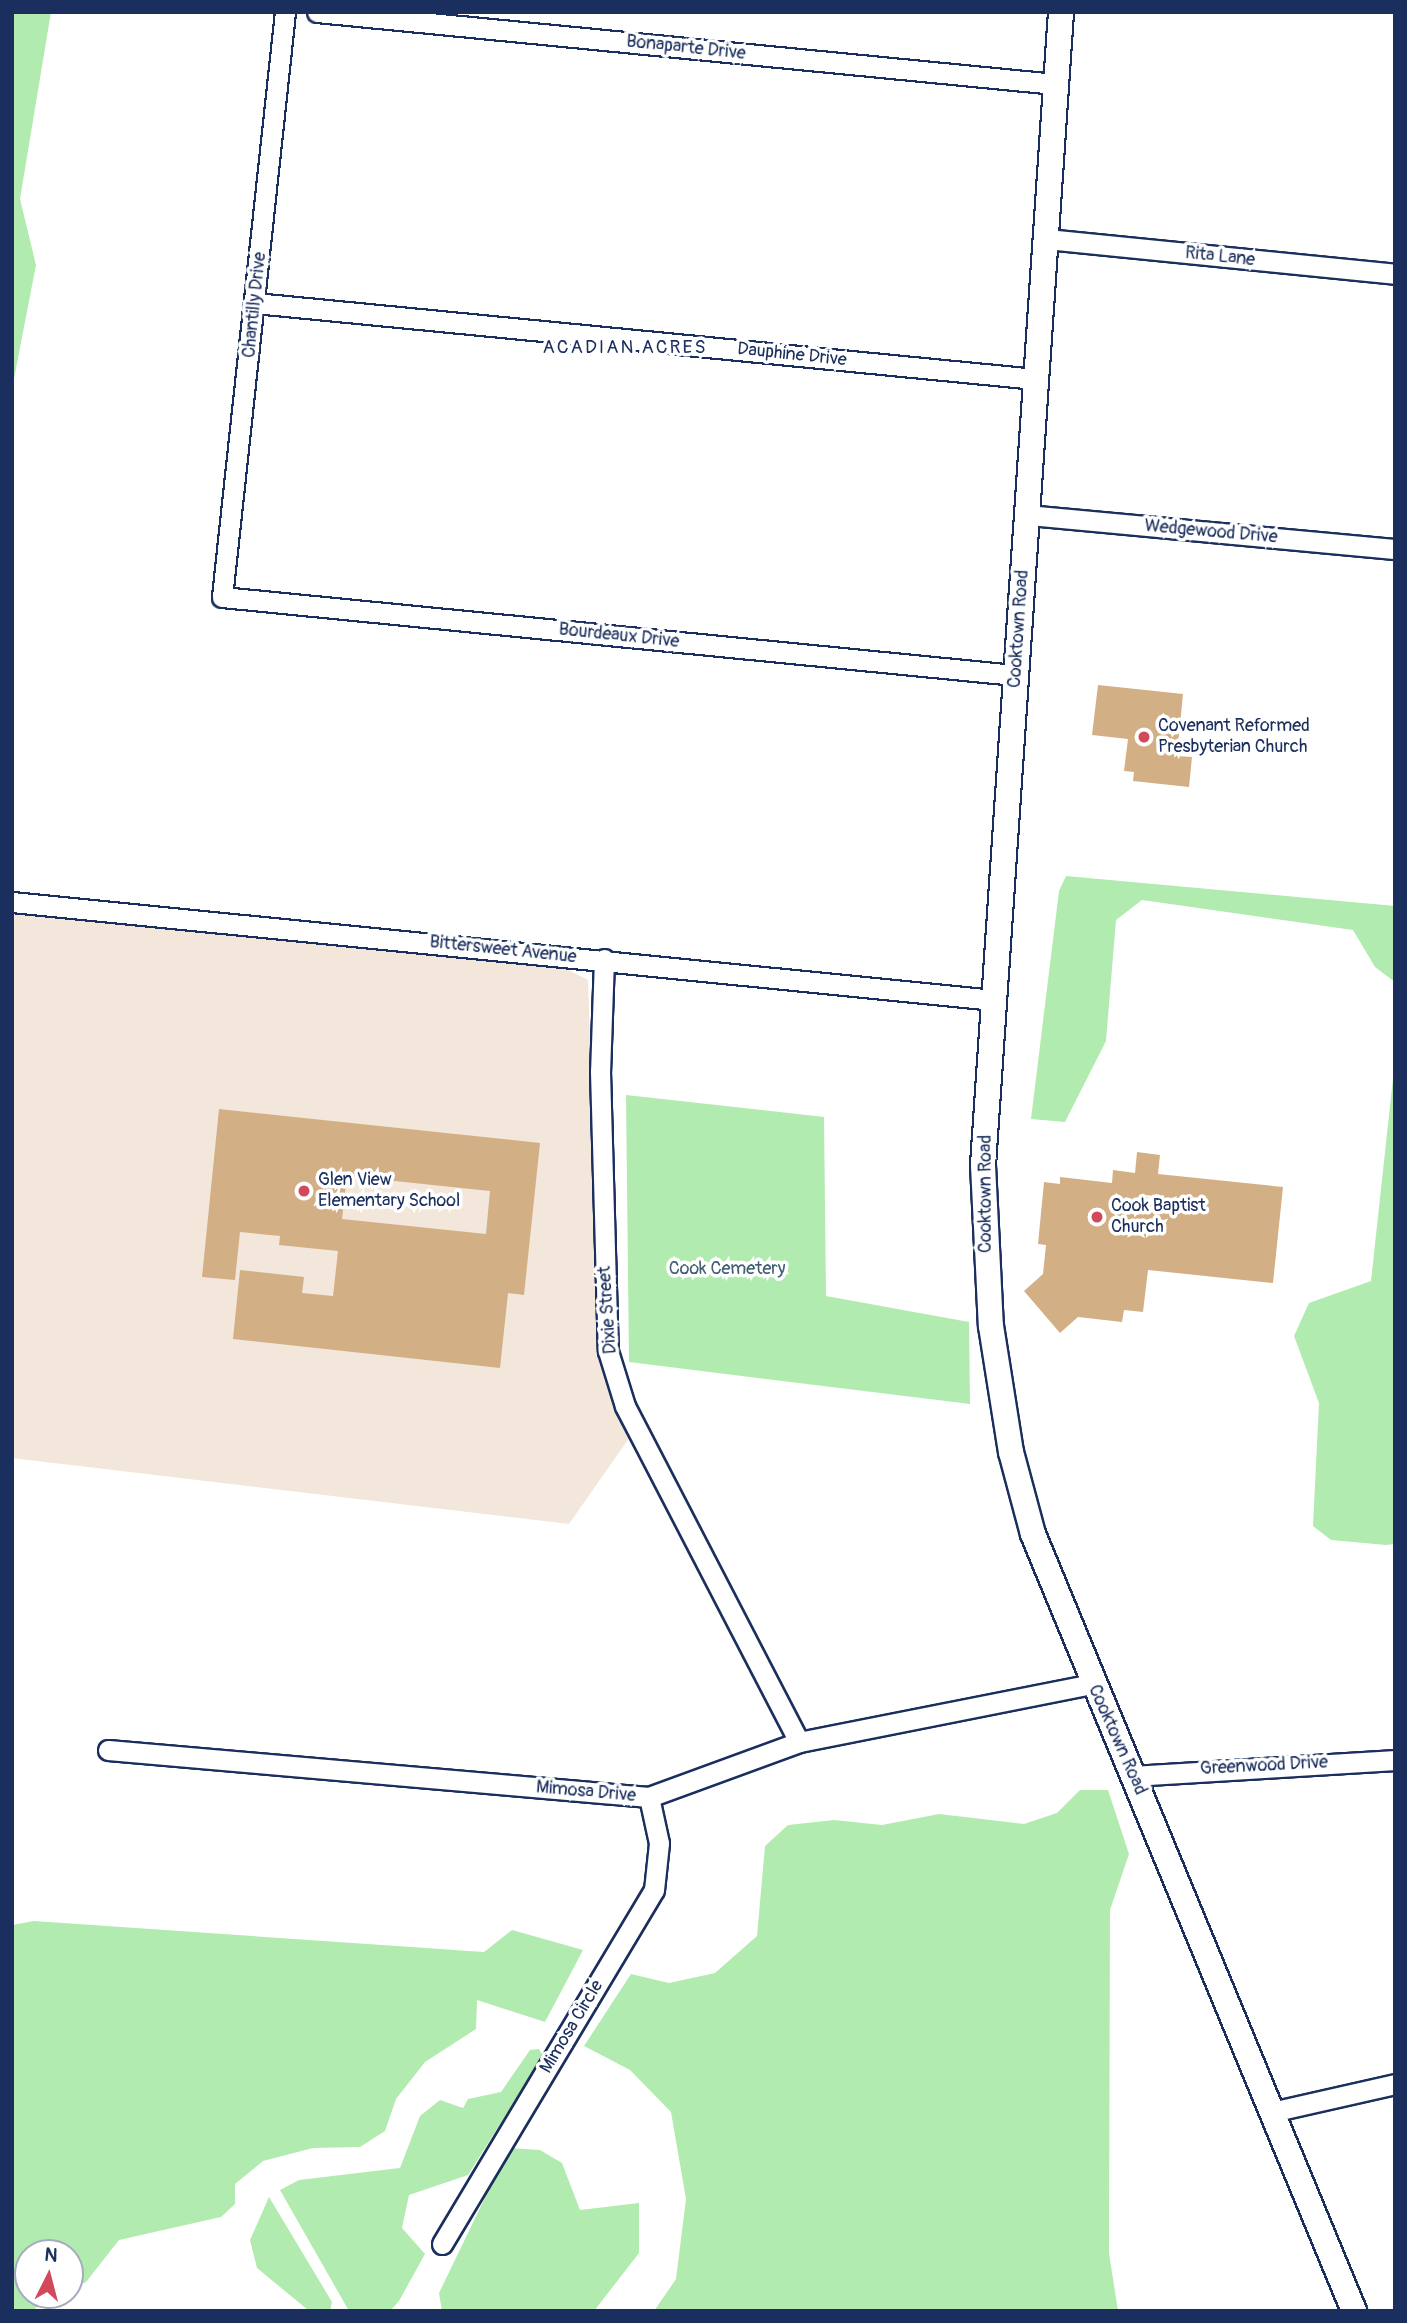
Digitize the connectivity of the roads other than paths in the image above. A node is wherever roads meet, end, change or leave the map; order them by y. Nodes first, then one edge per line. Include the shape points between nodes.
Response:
1 (285, 12) edge
2 (317, 12) edge
3 (1061, 12) edge
4 (1055, 84) junction
5 (1045, 239) junction
6 (1395, 275) edge
7 (256, 303) junction
8 (1036, 379) junction
9 (1028, 515) junction
10 (1395, 549) edge
11 (222, 597) joint
12 (1015, 675) junction
13 (12, 902) edge
14 (604, 959) junction
15 (993, 1000) junction
16 (1091, 1684) junction
17 (799, 1742) junction
18 (108, 1751) dead end
19 (1395, 1760) edge
20 (1133, 1776) junction
21 (649, 1797) junction
22 (1395, 2084) edge
23 (1272, 2112) junction
24 (442, 2244) dead end
25 (1354, 2311) edge

1 - 7 street, Chantilly Drive
2 - 4 street, Bonaparte Drive
3 - 4 street, Cooktown Road
4 - 5 street, Cooktown Road
5 - 6 street, Rita Lane
5 - 8 street, Cooktown Road
7 - 8 street, Dauphine Drive
7 - 11 street, Chantilly Drive
8 - 9 street, Cooktown Road
9 - 10 street, Wedgewood Drive
9 - 12 street, Cooktown Road
11 - 12 street, Bourdeaux Drive
12 - 15 street, Cooktown Road
13 - 14 street, Bittersweet Avenue
14 - 15 street, Bittersweet Avenue
14 - 17 street, Dixie Street via 600,1071 608,1351 625,1406
15 - 16 street, Cooktown Road via 983,1178 991,1326 1011,1452 1033,1534
16 - 17 street, Mimosa Drive
16 - 20 street, Cooktown Road
17 - 21 street, Mimosa Drive
18 - 21 street, Mimosa Drive
19 - 20 street, Greenwood Drive
20 - 23 street, Cooktown Road
21 - 24 street, Mimosa Circle via 659,1843 654,1890
22 - 23 street
23 - 25 street, Cooktown Road

